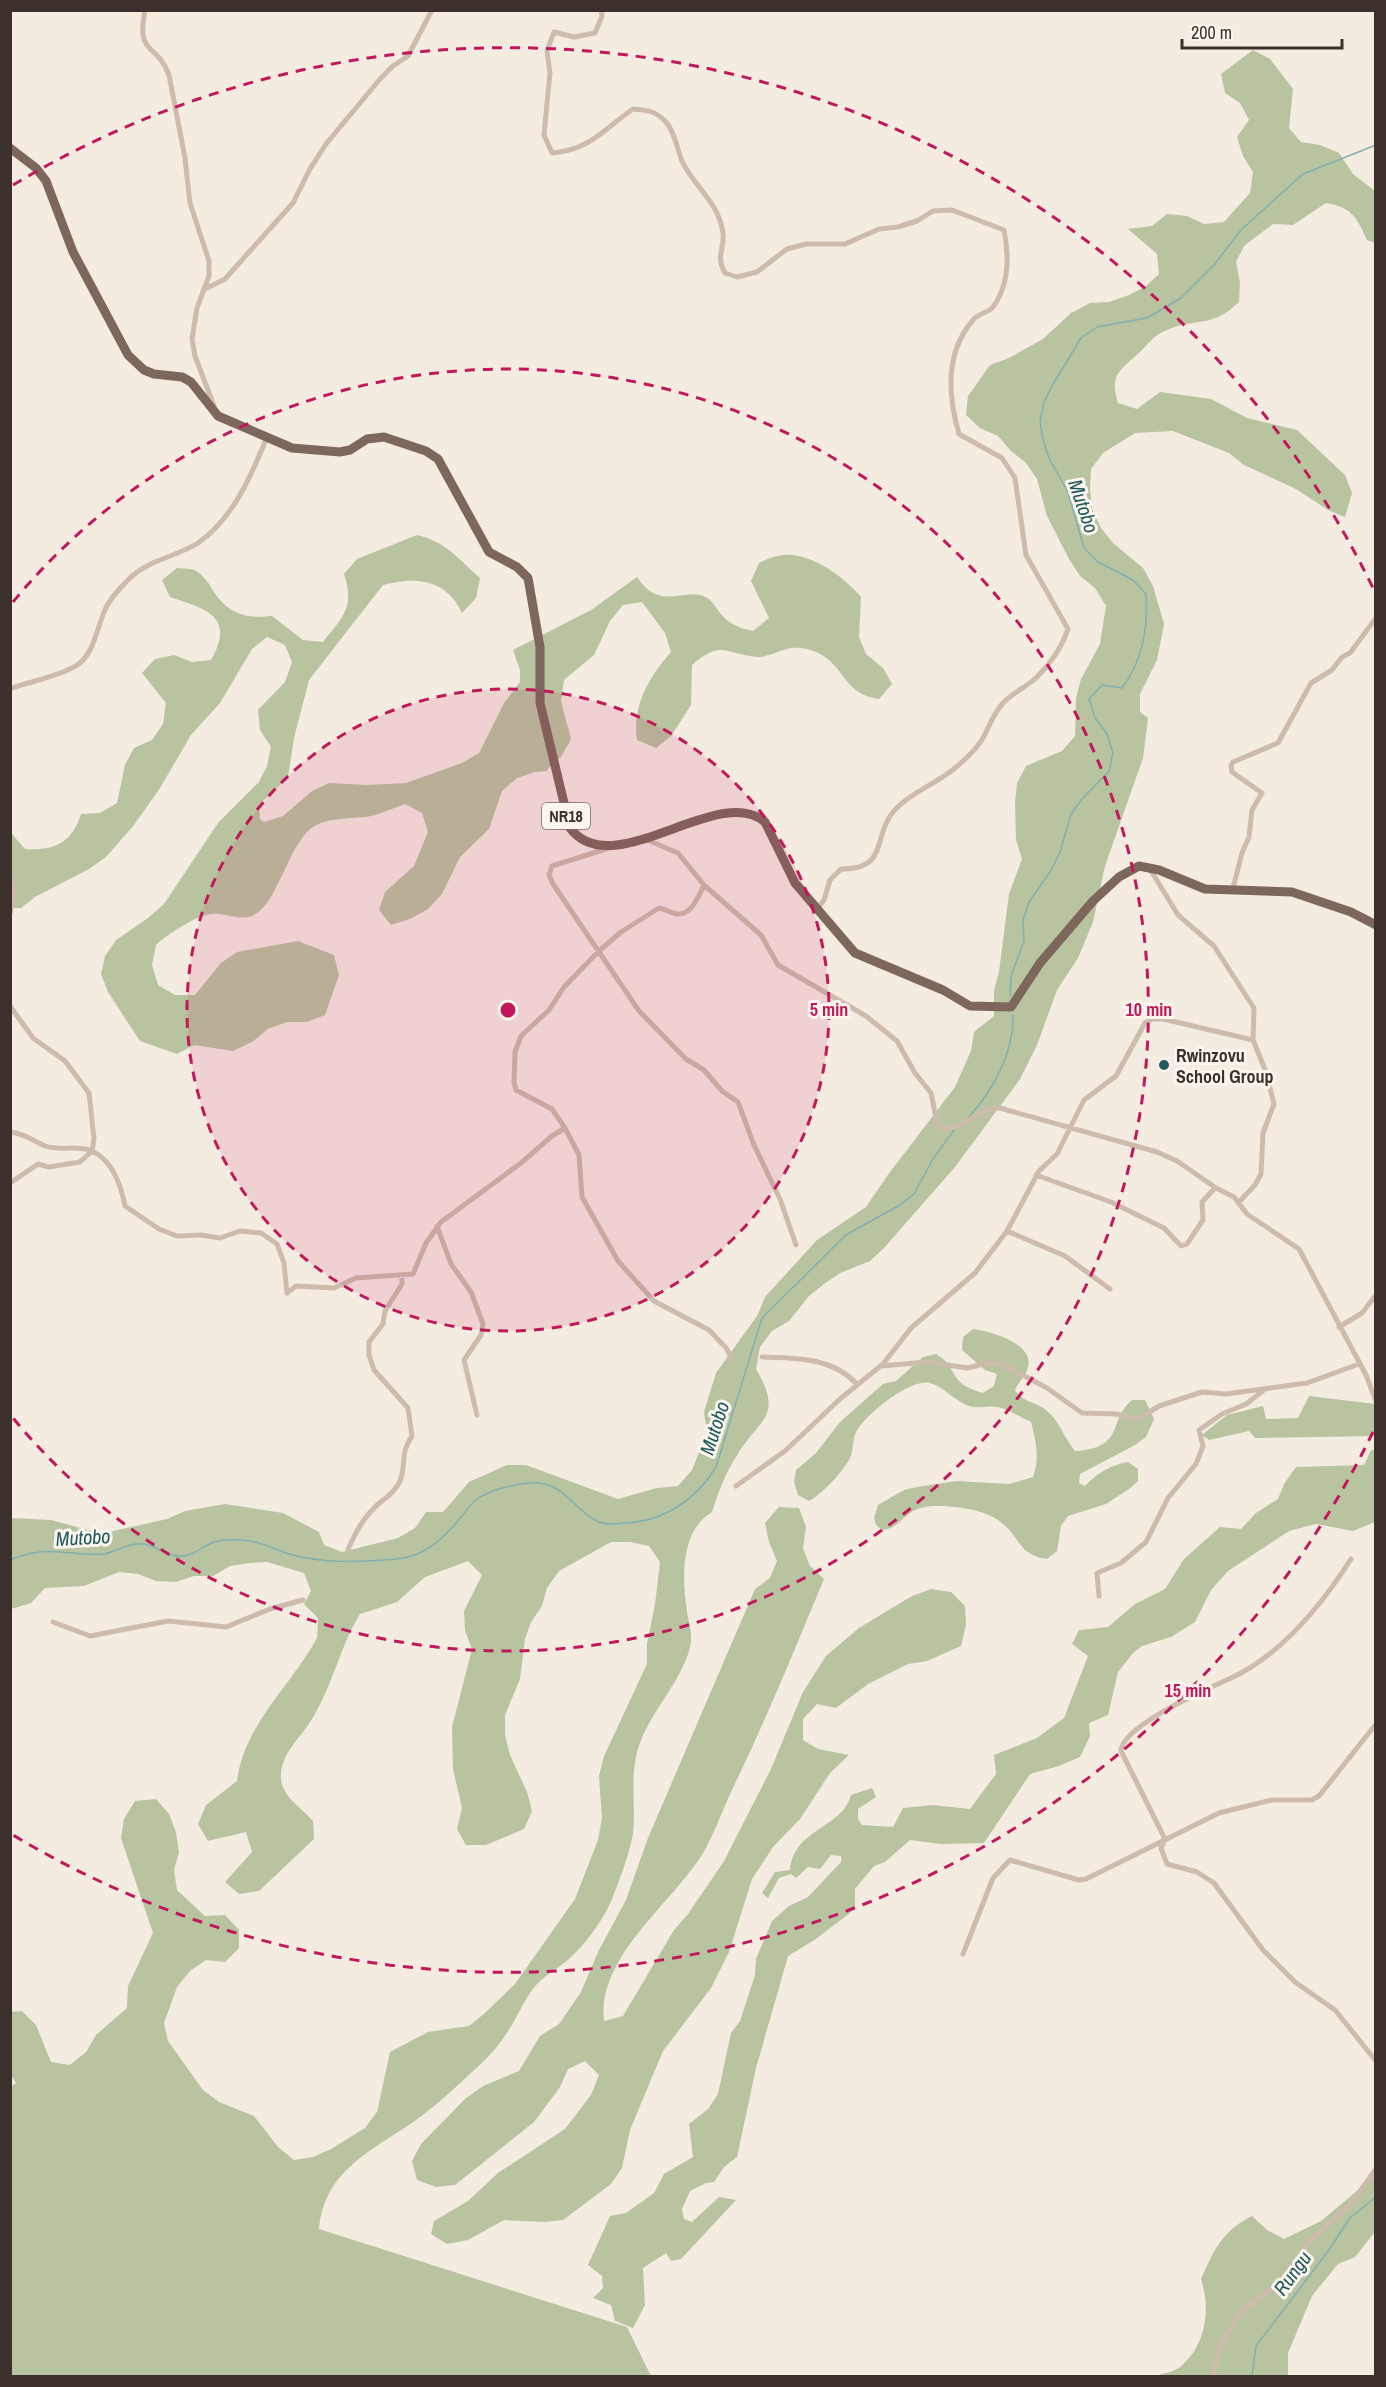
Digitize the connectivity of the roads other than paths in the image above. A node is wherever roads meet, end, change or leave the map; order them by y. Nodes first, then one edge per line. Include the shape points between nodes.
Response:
1 (145, 10) edge
2 (432, 10) edge
3 (601, 10) edge
4 (10, 147) edge
5 (207, 288) junction
6 (218, 416) junction
7 (267, 437) junction
8 (1376, 618) edge
9 (12, 688) dead end
10 (645, 839) junction
11 (612, 847) junction
12 (1149, 868) junction
13 (10, 872) edge
14 (704, 885) junction
15 (1232, 892) junction
16 (817, 909) junction
17 (10, 914) edge
18 (1376, 925) edge
19 (599, 951) junction
20 (10, 1006) edge
21 (1253, 1040) junction
22 (566, 1128) junction
23 (1069, 1128) junction
24 (10, 1132) edge
25 (92, 1151) junction
26 (1036, 1175) junction
27 (10, 1183) edge
28 (1215, 1188) junction
29 (1239, 1202) junction
30 (437, 1226) junction
31 (1007, 1231) junction
32 (796, 1245) dead end
33 (402, 1275) junction
34 (1110, 1289) dead end
35 (1376, 1294) edge
36 (1339, 1327) junction
37 (762, 1357) dead end
38 (732, 1360) dead end
39 (1359, 1364) junction
40 (880, 1366) junction
41 (857, 1384) junction
42 (1266, 1389) junction
43 (1376, 1401) edge
44 (477, 1415) dead end
45 (736, 1486) dead end
46 (348, 1549) dead end
47 (1351, 1559) dead end
48 (1099, 1596) dead end
49 (303, 1600) dead end
50 (53, 1622) dead end
51 (1376, 1724) edge
52 (1165, 1839) junction
53 (963, 1954) dead end
54 (1376, 2061) edge
55 (1376, 2169) edge
56 (1213, 2376) edge

1 - 5 street via 144,44 159,57 169,75 190,203 209,261
2 - 5 street via 408,56 380,79 326,144 293,203 225,279
3 - 16 street via 595,33 574,37 554,32 548,51 550,73 544,135 552,153 571,152 588,143 633,110 652,110 668,123 682,162 716,211 723,234 719,261 725,273 736,277 757,272 787,249 806,244 845,244 879,229 917,221 933,211 952,210 1004,230 1008,250 1001,291 992,308 974,318 964,334 950,373 950,395 959,434 1002,458 1015,478 1026,555 1068,629 1063,645 1037,677 1005,701 992,717 973,753 939,782 903,801 888,819 873,861 856,869 841,869 830,880
4 - 6 main road, NR18 via 46,181 73,252 134,363 154,375 182,377 191,382
5 - 6 street via 197,308 192,339
6 - 7 main road, NR18
7 - 9 street via 248,481 227,513 200,542 131,576 105,610 97,636 82,661 68,671
7 - 11 main road, NR18 via 291,448 332,452 350,450 367,439 384,437 438,459 489,552 517,567 528,578 540,647 540,703 570,828 583,840
8 - 15 street via 1350,653 1311,683 1278,743 1233,762 1232,772 1262,793 1252,810 1249,837
10 - 11 main road, NR18
10 - 14 street via 674,849
10 - 16 main road, NR18 via 723,815 757,817 765,822 795,883
11 - 19 street via 552,866 549,874 564,903
12 - 15 main road via 1205,889
12 - 16 main road, NR18 via 1139,866 1125,873 1094,901 1040,963 1011,1007 970,1006 943,990 859,956
12 - 21 street via 1178,915 1214,946 1254,1008
13 - 17 street via 14,894
14 - 19 street via 685,912 676,914 659,908
14 - 23 street via 761,935 778,965 869,1018 897,1041 931,1093 937,1123 943,1130 994,1108
15 - 18 main road via 1292,892
19 - 22 street via 564,987 549,1010 521,1036 515,1052 516,1090 552,1109
19 - 32 street via 646,1018 686,1059 738,1102
20 - 25 street via 33,1038 65,1061 89,1093
21 - 23 street via 1152,1019 1141,1028 1116,1076 1084,1100
21 - 29 street via 1274,1104 1263,1134 1261,1174
22 - 30 street
22 - 38 street via 581,1165 582,1197 618,1261 654,1301 709,1330
23 - 26 street via 1057,1154
23 - 28 street via 1157,1152
24 - 25 street via 46,1146
25 - 27 street via 80,1162 49,1167 38,1164
25 - 33 street via 114,1171 126,1206 159,1228 177,1236 220,1238 240,1232 261,1233 277,1244 284,1263 287,1293 296,1286 334,1288 356,1278
26 - 28 street via 1111,1202 1164,1228 1181,1246 1201,1225 1202,1202
26 - 31 street
28 - 29 street
29 - 36 street via 1247,1214 1299,1249
30 - 33 street via 416,1271
30 - 44 street via 451,1264 471,1292 483,1324 482,1335 464,1360
31 - 34 street via 1065,1256
31 - 40 street via 975,1273 911,1328
33 - 46 street via 402,1284 385,1311 383,1324 369,1342 369,1355 374,1370 408,1408 412,1436 404,1448 401,1480 357,1529
35 - 36 street via 1362,1313
36 - 39 street
37 - 41 street via 814,1360 839,1368
39 - 42 street via 1307,1383
39 - 43 street
40 - 41 street
40 - 42 street via 927,1362 968,1368 1002,1364 1082,1413 1138,1419 1159,1406 1202,1392 1226,1394
41 - 45 street via 785,1451
42 - 48 street via 1199,1430 1203,1446 1196,1464 1168,1498 1146,1542 1121,1563 1097,1573
47 - 52 street via 1293,1634 1244,1672 1164,1710 1123,1742 1121,1751
49 - 50 street via 226,1627 168,1621 90,1636
51 - 52 street via 1312,1800 1272,1800 1243,1806
52 - 53 street via 1086,1879 1010,1860 990,1883
52 - 54 street via 1161,1848 1167,1864 1197,1872 1214,1883 1263,1950 1295,1982 1335,2010
55 - 56 street via 1350,2205 1308,2242 1276,2285 1240,2313 1219,2348

